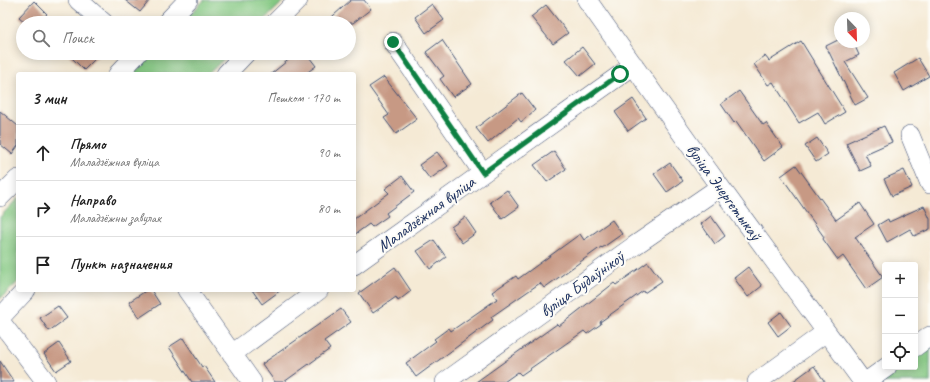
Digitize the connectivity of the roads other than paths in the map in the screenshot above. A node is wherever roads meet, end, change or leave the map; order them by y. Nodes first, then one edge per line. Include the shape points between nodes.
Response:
1 (78, 0) edge
2 (188, 0) edge
3 (298, 0) edge
4 (588, 0) edge
5 (96, 16) edge
6 (173, 16) edge
7 (282, 16) edge
8 (393, 42) dead end
9 (131, 60) edge
10 (239, 60) edge
11 (634, 65) junction
12 (120, 72) edge
13 (228, 72) edge
14 (910, 135) dead end
15 (483, 173) junction
16 (930, 184) edge
17 (720, 187) junction
18 (356, 264) edge
19 (24, 292) edge
20 (189, 292) edge
21 (317, 292) edge
22 (0, 319) edge
23 (826, 332) junction
24 (930, 336) edge
25 (918, 345) edge
26 (232, 354) junction
27 (883, 370) edge
28 (46, 382) edge
29 (252, 382) edge
30 (445, 382) edge
31 (757, 382) edge
32 (865, 382) edge

1 - 5 street
2 - 6 street
3 - 7 street
4 - 11 street, вуліца Энергетыкаў
8 - 15 street
9 - 12 street
10 - 13 street
11 - 15 street, Маладзёжная вуліца
11 - 17 street, вуліца Энергетыкаў
14 - 16 street
15 - 18 street, Маладзёжная вуліца
17 - 23 street, вуліца Энергетыкаў
17 - 30 street, вуліца Будаўнікоў
19 - 22 street
20 - 26 street
21 - 26 street
22 - 28 street
23 - 31 street
23 - 32 street, вуліца Энергетыкаў
24 - 25 street
26 - 29 street
27 - 32 street

